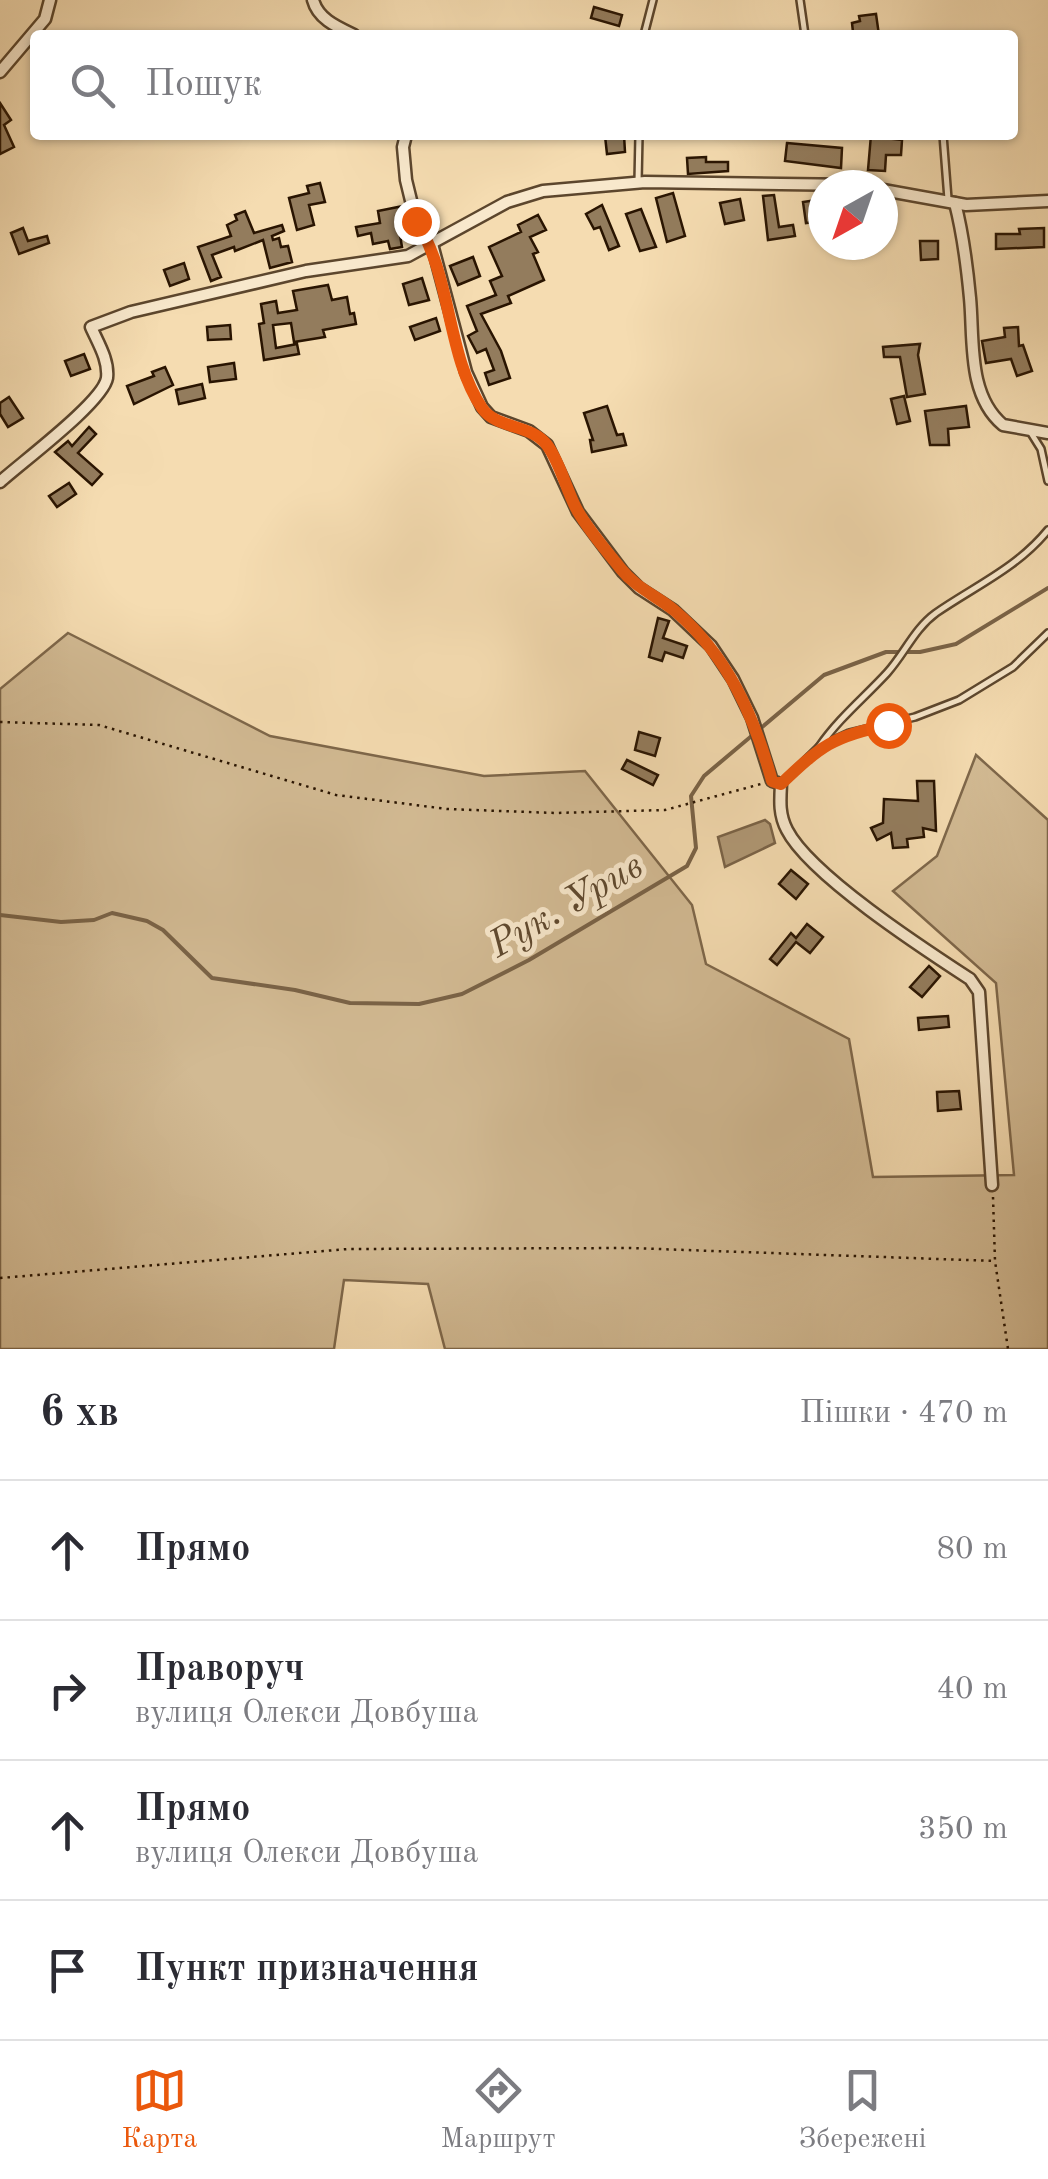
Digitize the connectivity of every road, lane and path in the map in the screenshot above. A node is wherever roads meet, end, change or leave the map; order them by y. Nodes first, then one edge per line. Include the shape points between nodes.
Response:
1 (50, 0) edge
2 (313, 0) edge
3 (653, 0) edge
4 (800, 0) edge
5 (35, 30) edge
6 (343, 30) edge
7 (645, 30) edge
8 (804, 30) edge
9 (30, 36) edge
10 (0, 72) edge
11 (405, 140) edge
12 (639, 140) edge
13 (944, 140) edge
14 (638, 182) junction
15 (808, 184) edge
16 (898, 193) edge
17 (1048, 201) edge
18 (952, 202) junction
19 (432, 244) junction
20 (1027, 430) junction
21 (1048, 433) edge
22 (0, 482) edge
23 (1048, 482) edge
24 (1048, 530) edge
25 (1048, 633) edge
26 (0, 722) edge
27 (819, 747) junction
28 (777, 783) junction
29 (992, 1185) joint
30 (995, 1261) junction
31 (0, 1278) edge
32 (1008, 1349) edge

1 - 5 street
2 - 6 street
3 - 7 lane
4 - 8 lane
9 - 10 street
11 - 19 street via 416,221
12 - 14 lane
13 - 18 lane
14 - 15 street
14 - 19 street via 507,202
16 - 18 street
17 - 18 street
18 - 20 street via 965,250 978,382 997,420
19 - 22 street via 408,256 306,271 91,326 108,365 106,384
19 - 28 street via 466,372 482,407 547,445 578,512 623,572 711,646 752,718
20 - 21 street
20 - 23 lane via 1041,449
24 - 27 lane via 1014,564 934,614
25 - 27 lane via 1013,666 959,700
26 - 28 path via 99,725 336,794 447,809 665,810
27 - 28 lane
28 - 29 street via 779,809 805,855 970,978 979,992
29 - 30 path
30 - 31 path via 630,1248 348,1249
30 - 32 path

